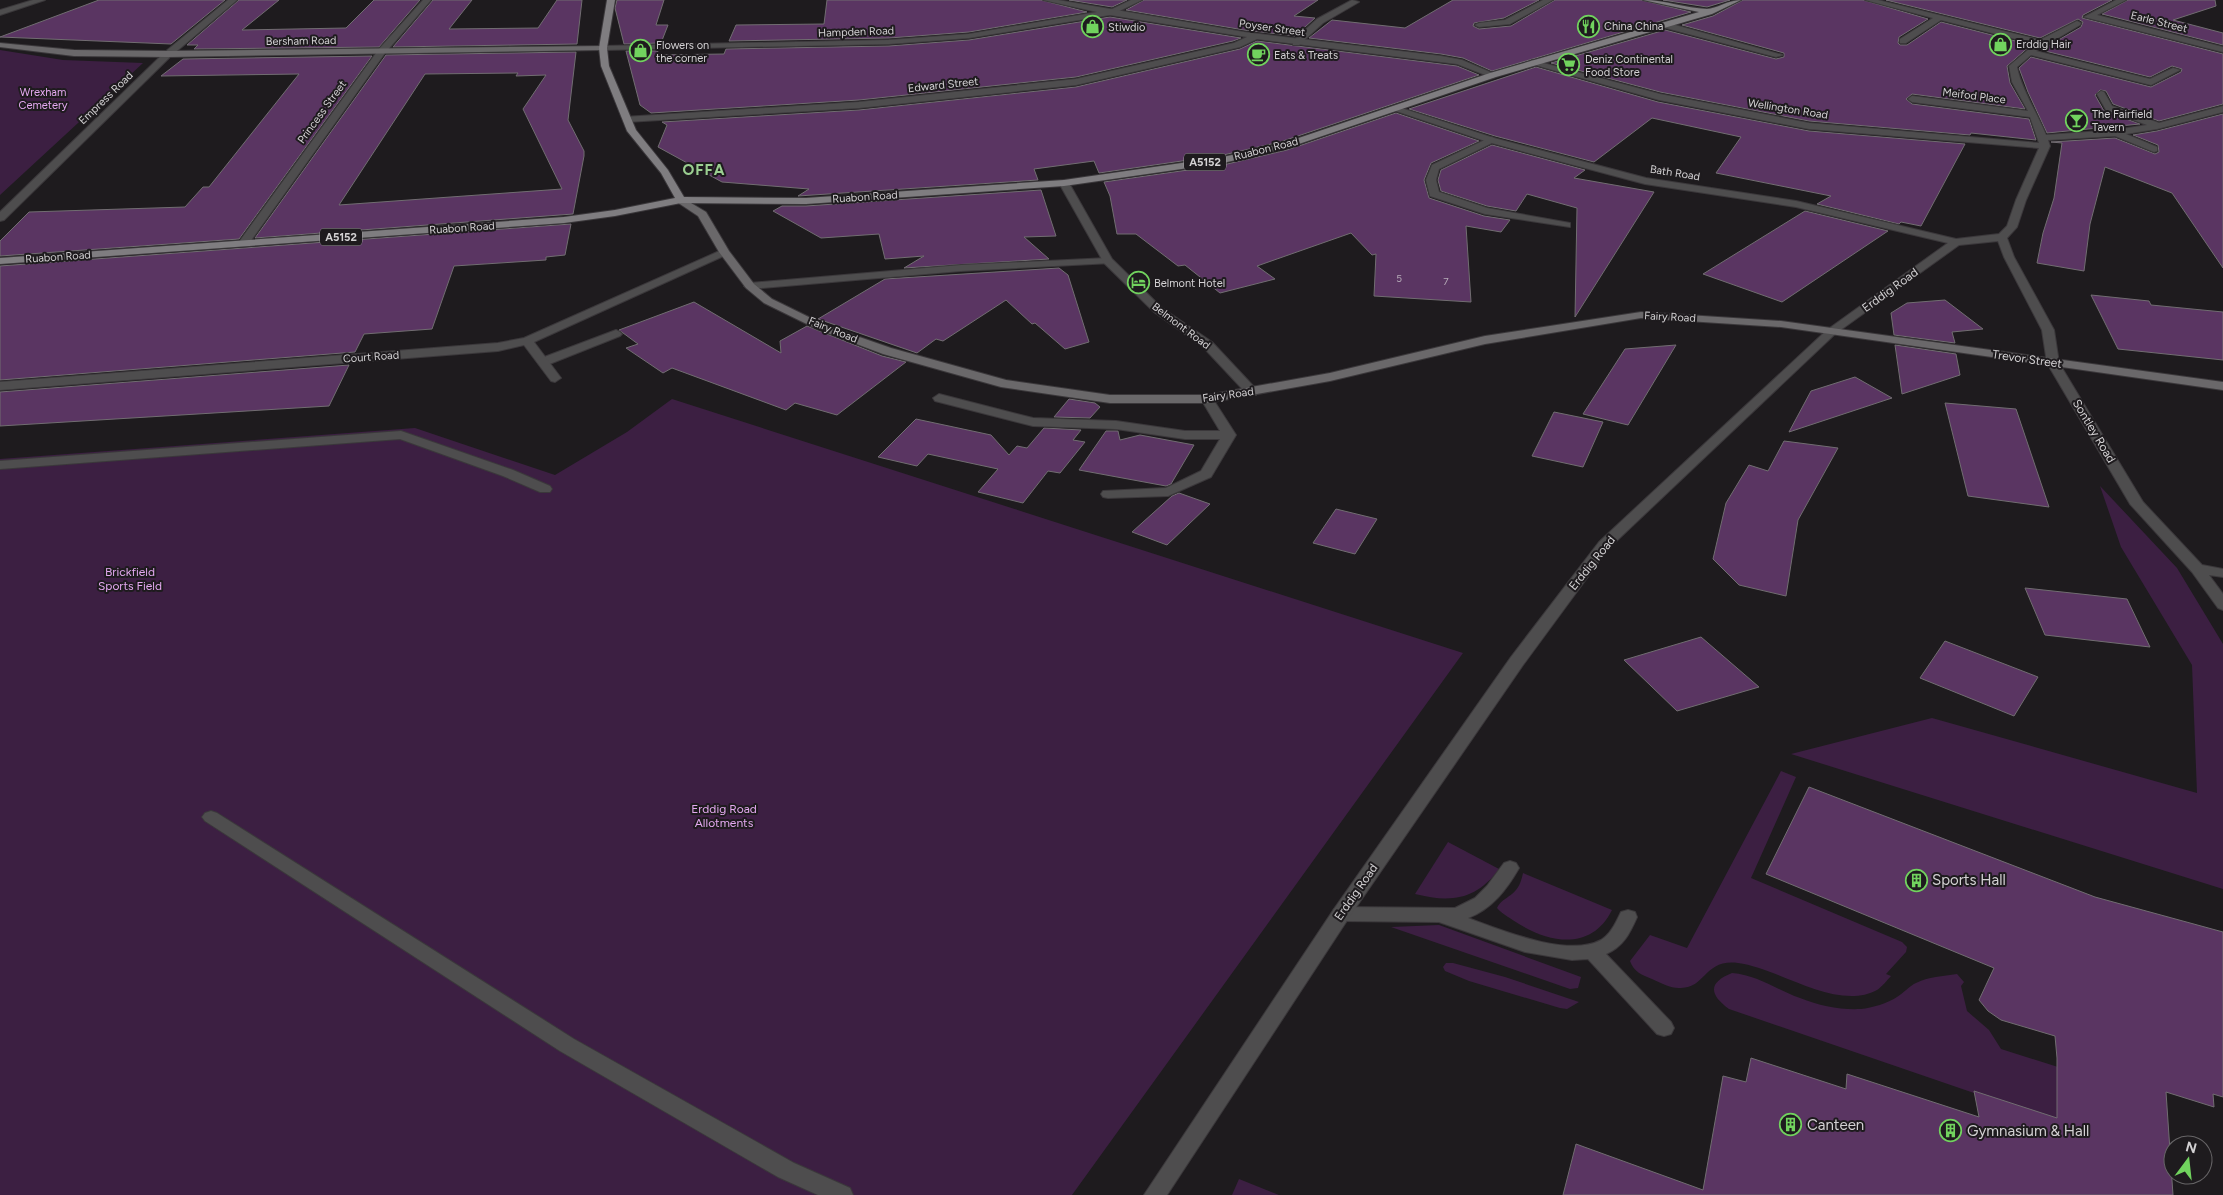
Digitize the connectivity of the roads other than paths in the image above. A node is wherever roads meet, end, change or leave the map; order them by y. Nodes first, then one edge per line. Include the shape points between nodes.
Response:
1 (41, 0) edge
2 (232, 0) edge
3 (428, 0) edge
4 (611, 0) edge
5 (1048, 0) edge
6 (1138, 0) edge
7 (1549, 0) edge
8 (1647, 0) edge
9 (1738, 0) edge
10 (1869, 0) edge
11 (2122, 0) edge
12 (1355, 2) dead end
13 (1709, 12) junction
14 (0, 13) edge
15 (1108, 13) junction
16 (1939, 18) junction
17 (2084, 20) junction
18 (1479, 25) dead end
19 (1665, 25) junction
20 (1254, 37) junction
21 (1903, 41) dead end
22 (1296, 43) junction
23 (2041, 43) junction
24 (0, 45) edge
25 (603, 48) junction
26 (2223, 50) edge
27 (382, 51) junction
28 (2029, 52) junction
29 (168, 54) junction
30 (1779, 55) dead end
31 (1532, 63) junction
32 (2176, 70) dead end
33 (1493, 75) junction
34 (2101, 94) dead end
35 (1912, 99) dead end
36 (1395, 109) junction
37 (2223, 109) edge
38 (2034, 115) junction
39 (628, 119) junction
40 (2157, 126) junction
41 (2114, 133) junction
42 (1491, 140) junction
43 (2043, 142) junction
44 (2154, 148) dead end
45 (1064, 183) junction
46 (681, 200) junction
47 (0, 218) edge
48 (1566, 225) dead end
49 (2002, 237) junction
50 (1956, 242) junction
51 (243, 244) junction
52 (724, 252) junction
53 (0, 261) edge
54 (1108, 261) junction
55 (750, 286) junction
56 (1831, 332) junction
57 (616, 334) dead end
58 (527, 341) junction
59 (543, 362) junction
60 (2053, 363) junction
61 (555, 378) dead end
62 (0, 386) edge
63 (2223, 386) edge
64 (1252, 392) junction
65 (939, 398) dead end
66 (1207, 399) junction
67 (1229, 435) junction
68 (0, 465) edge
69 (545, 489) dead end
70 (1108, 494) dead end
71 (2198, 570) junction
72 (2223, 573) edge
73 (2223, 605) edge
74 (211, 817) dead end
75 (1510, 868) dead end
76 (1341, 914) junction
77 (1441, 915) junction
78 (1628, 917) dead end
79 (1592, 952) junction
80 (1664, 1028) dead end
81 (842, 1195) edge
82 (1155, 1195) edge

1 - 14 street
2 - 29 street, Empress Road
3 - 27 street, Princess Street
4 - 25 main road
5 - 15 street, Poyser Street
6 - 15 street
7 - 18 street via 1507,22
8 - 13 main road
9 - 13 main road, A5152
10 - 16 street
11 - 17 street
12 - 22 street via 1320,21
13 - 19 main road, Ruabon Road / A5152
15 - 20 street, Poyser Street
15 - 25 street, Hampden Road via 969,36 889,42
16 - 21 street
16 - 23 street
17 - 23 street
17 - 26 street, Earle Street
19 - 30 street
19 - 31 main road, Ruabon Road / A5152
20 - 22 street, Poyser Street
20 - 39 street, Edward Street via 1237,45 1076,82 858,105
22 - 33 street, Poyser Street via 1441,59
23 - 28 street
24 - 29 main road, Bersham Road via 74,53
25 - 27 main road, Bersham Road
25 - 39 main road via 604,66
27 - 29 main road, Bersham Road
27 - 51 street, Princess Street
28 - 32 street via 2152,82
28 - 38 street via 2013,66 2016,82
29 - 47 street, Empress Road
31 - 33 main road, Ruabon Road / A5152
31 - 43 street, Wellington Road via 1659,97 1809,126
33 - 36 main road, Ruabon Road / A5152
34 - 40 street via 2109,108
35 - 38 street, Meifod Place
36 - 42 street, Bath Road
36 - 45 main road, Ruabon Road / A5152 via 1284,146 1223,160
37 - 40 street, Wellington Road
38 - 43 street
39 - 46 main road via 632,131 665,172
40 - 41 street, Wellington Road
41 - 43 street, Wellington Road
41 - 44 street
42 - 48 street via 1436,167 1431,180 1434,194 1485,212
42 - 50 street, Bath Road via 1645,182 1796,204
43 - 49 street via 2012,228
45 - 46 main road, Ruabon Road / A5152 via 806,201
45 - 54 street, Belmont Road
46 - 51 main road, Ruabon Road / A5152 via 564,220
46 - 52 main road, Fairy Road via 702,214
49 - 50 street
49 - 60 street, Sontley Road via 2009,257 2048,330
50 - 56 street, Erddig Road
51 - 53 main road, Ruabon Road / A5152
52 - 55 main road, Fairy Road
52 - 58 street, Court Road
54 - 55 street via 960,268
54 - 64 street, Belmont Road via 1158,310 1208,345
55 - 66 main road, Fairy Road via 768,301 821,327 887,351 1006,384 1110,399
56 - 60 main road, Trevor Street
56 - 64 main road, Fairy Road via 1781,324 1641,315 1484,340
56 - 76 street, Erddig Road via 1604,545 1517,661
57 - 59 street
58 - 59 street
58 - 62 street, Court Road via 498,347
59 - 61 street
60 - 63 main road, Trevor Street
60 - 71 street, Sontley Road via 2137,504
64 - 66 main road, Fairy Road
65 - 67 street via 1033,422 1116,425 1185,435
66 - 67 street
67 - 70 street via 1206,474 1168,492
68 - 69 street via 401,435
71 - 72 street
71 - 73 street, Sontley Road
74 - 81 street via 567,1045 786,1170
75 - 77 street via 1482,904 1463,913
76 - 77 street
76 - 82 street, Erddig Road
77 - 79 street via 1527,945 1567,953
78 - 79 street via 1621,932 1608,945
79 - 80 street

